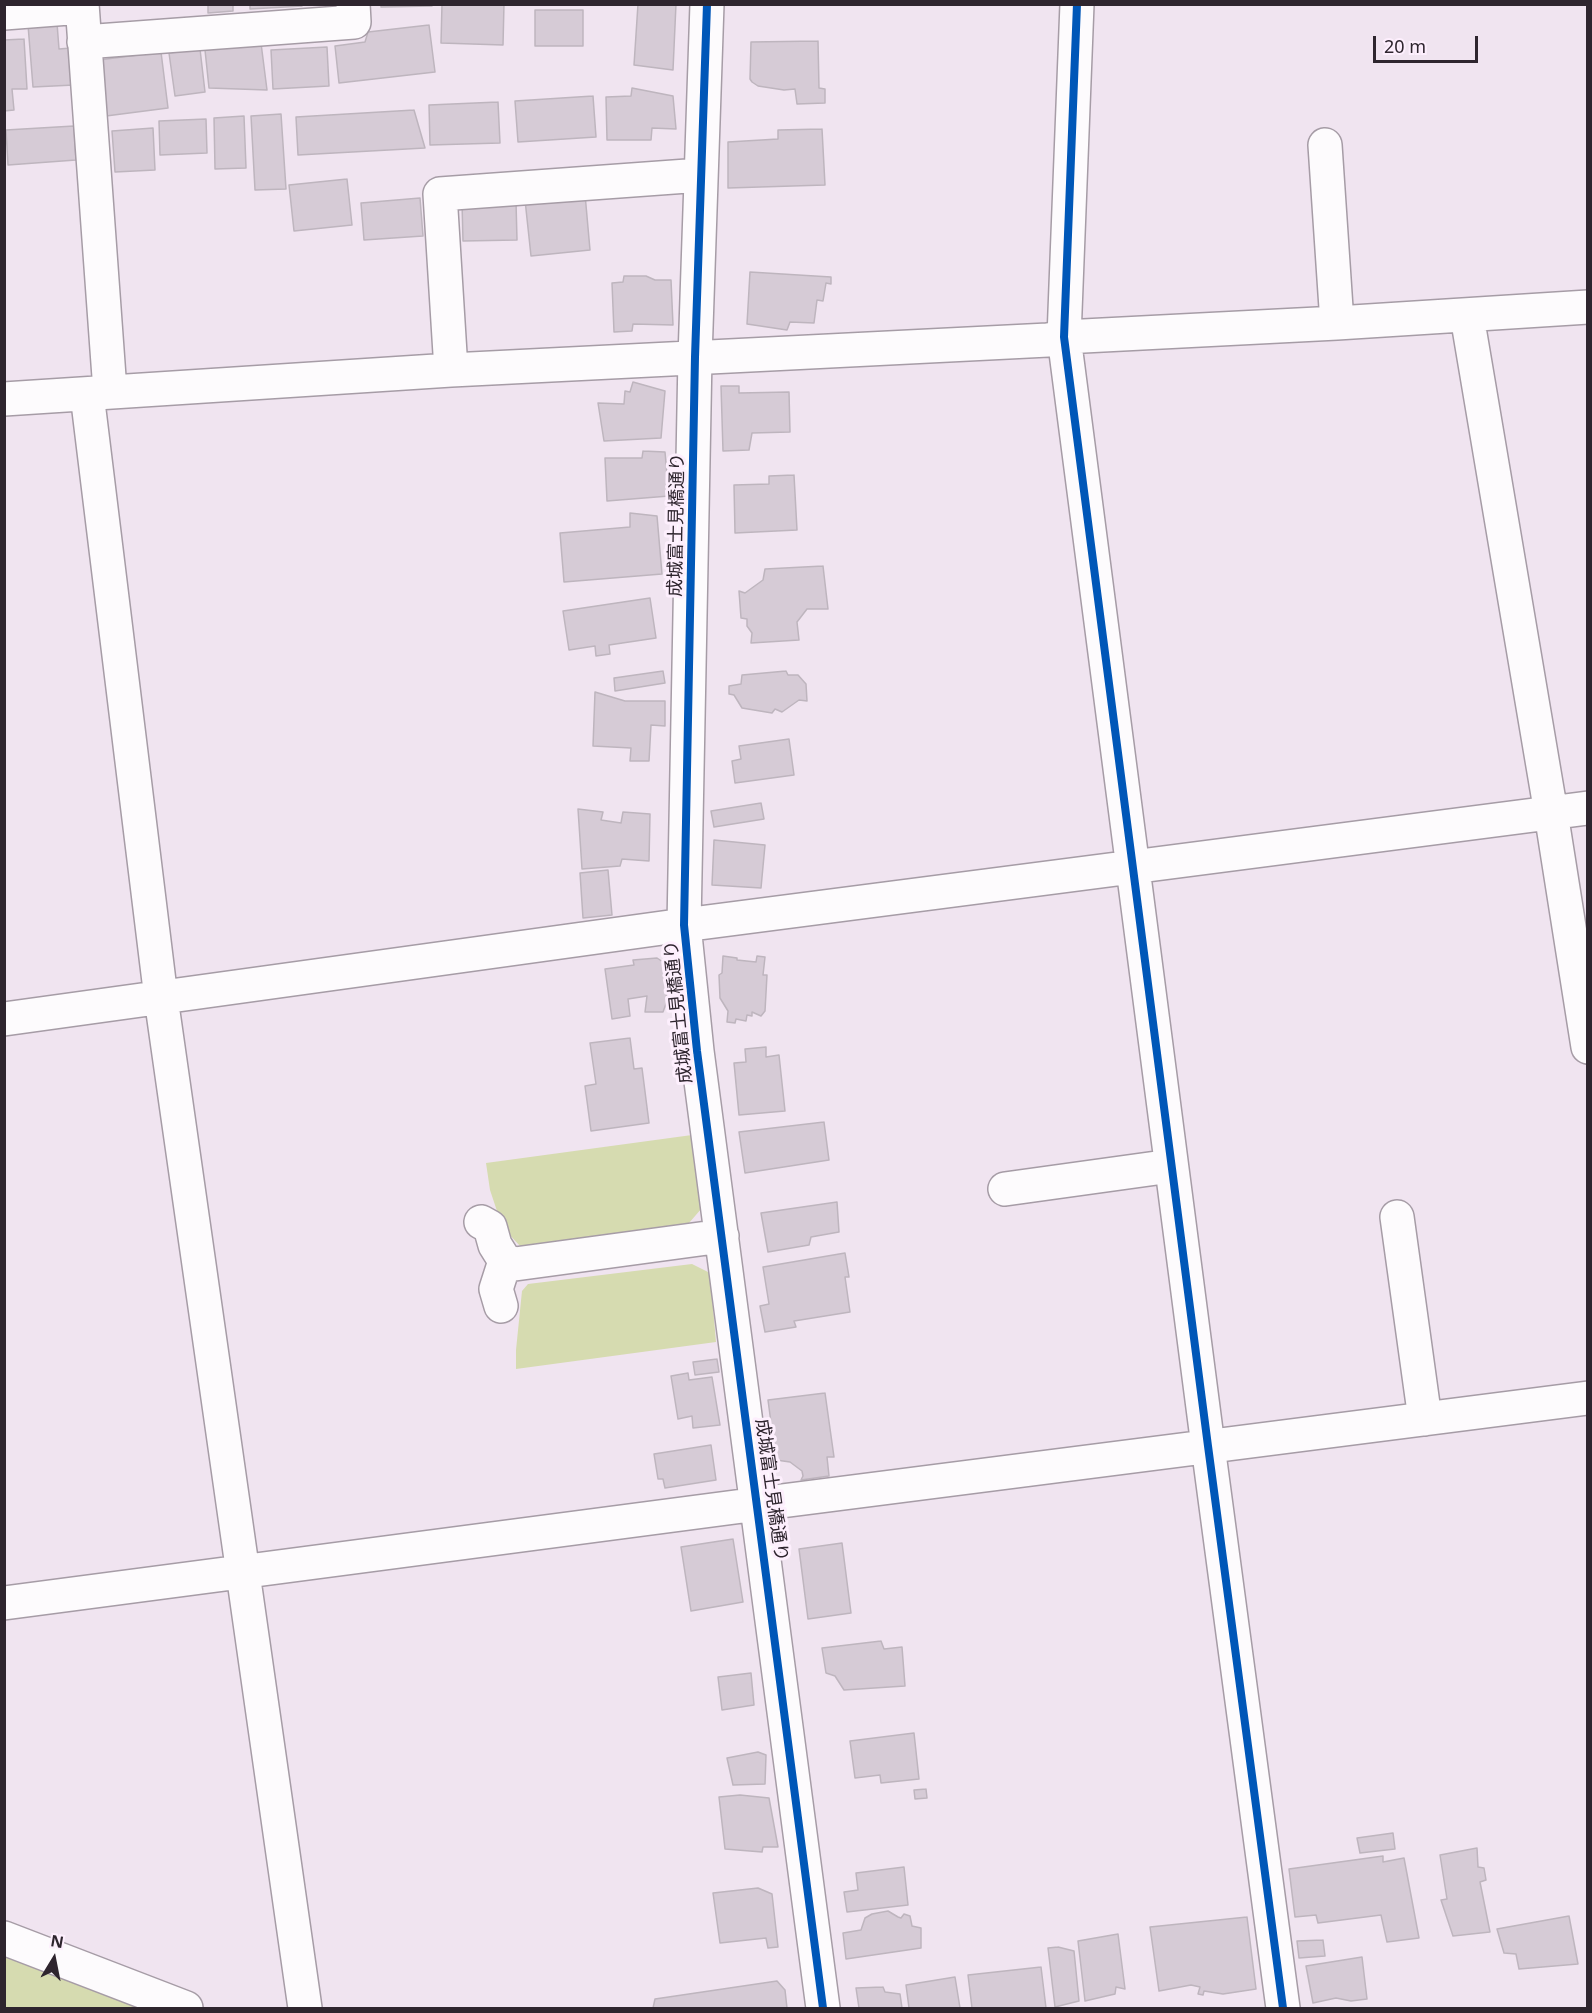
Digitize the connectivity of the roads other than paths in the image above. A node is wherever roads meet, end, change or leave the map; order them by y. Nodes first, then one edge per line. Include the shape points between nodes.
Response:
1 (353, 4) edge
2 (706, 4) edge
3 (1077, 4) edge
4 (82, 6) edge
5 (4, 13) edge
6 (84, 42) junction
7 (1325, 145) dead end
8 (701, 175) junction
9 (1587, 307) edge
10 (1467, 316) junction
11 (1337, 323) junction
12 (1064, 337) junction
13 (695, 357) junction
14 (451, 370) junction
15 (99, 393) junction
16 (4, 399) edge
17 (1587, 808) edge
18 (1551, 813) junction
19 (1132, 867) junction
20 (684, 925) junction
21 (161, 998) junction
22 (4, 1019) edge
23 (1587, 1047) edge
24 (1171, 1166) junction
25 (1005, 1189) dead end
26 (1397, 1217) dead end
27 (481, 1222) dead end
28 (722, 1236) junction
29 (505, 1261) junction
30 (501, 1306) dead end
31 (1587, 1398) edge
32 (1425, 1419) junction
33 (1208, 1446) junction
34 (758, 1504) junction
35 (243, 1571) junction
36 (4, 1603) edge
37 (4, 1938) edge
38 (186, 2008) edge
39 (305, 2008) edge
40 (824, 2008) edge
41 (1283, 2008) edge

1 - 6 street via 354,22
2 - 8 street, 成城富士見橋通り
3 - 12 street
4 - 5 street
4 - 6 street
6 - 15 street
7 - 11 street
8 - 13 street, 成城富士見橋通り
8 - 14 street via 440,194
9 - 10 street
10 - 11 street
10 - 18 street
11 - 12 street
12 - 13 street
12 - 19 street
13 - 14 street
13 - 20 street, 成城富士見橋通り
14 - 15 street
15 - 16 street
15 - 21 street
17 - 18 street
18 - 19 street
18 - 23 street
19 - 20 street
19 - 24 street
20 - 21 street
20 - 28 street, 成城富士見橋通り
21 - 22 street
21 - 35 street
24 - 25 street
24 - 33 street
26 - 32 street
27 - 29 street via 490,1227
28 - 29 street via 515,1264
28 - 34 street, 成城富士見橋通り
29 - 30 street via 496,1289
31 - 32 street
32 - 33 street
33 - 34 street
33 - 41 street
34 - 35 street
34 - 40 street, 成城富士見橋通り
35 - 36 street
35 - 39 street
37 - 38 street

